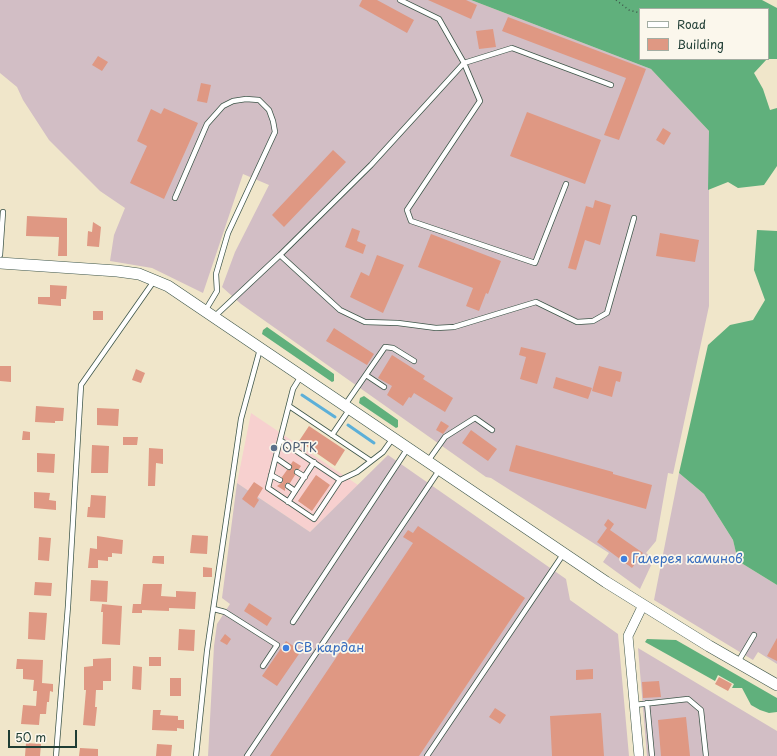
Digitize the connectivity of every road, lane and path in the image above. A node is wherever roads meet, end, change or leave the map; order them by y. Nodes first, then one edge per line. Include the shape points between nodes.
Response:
1 (400, 0) edge
2 (616, 0) edge
3 (639, 14) edge
4 (464, 63) junction
5 (611, 85) dead end
6 (566, 184) dead end
7 (175, 198) dead end
8 (3, 212) dead end
9 (634, 218) dead end
10 (0, 255) edge
11 (280, 255) junction
12 (0, 262) edge
13 (155, 279) junction
14 (210, 314) junction
15 (260, 349) junction
16 (414, 361) dead end
17 (301, 376) junction
18 (366, 376) junction
19 (384, 387) dead end
20 (289, 406) junction
21 (347, 407) junction
22 (492, 430) dead end
23 (332, 435) junction
24 (393, 438) junction
25 (280, 440) junction
26 (408, 448) junction
27 (276, 458) junction
28 (371, 461) junction
29 (428, 461) junction
30 (314, 462) junction
31 (289, 467) dead end
32 (440, 469) junction
33 (297, 472) dead end
34 (271, 474) junction
35 (305, 477) junction
36 (280, 480) dead end
37 (340, 480) junction
38 (288, 486) dead end
39 (295, 491) junction
40 (288, 502) junction
41 (564, 553) junction
42 (643, 605) junction
43 (214, 609) junction
44 (293, 622) dead end
45 (754, 635) dead end
46 (738, 662) junction
47 (263, 666) dead end
48 (776, 683) edge
49 (647, 703) junction
50 (634, 705) junction
51 (56, 756) edge
52 (196, 756) edge
53 (248, 756) edge
54 (428, 756) edge
55 (639, 756) edge
56 (652, 756) edge
57 (706, 756) edge

1 - 4 lane via 439,19
2 - 3 path
4 - 5 lane via 512,48
4 - 6 lane via 480,101 407,210 411,221 535,263
4 - 11 lane via 371,165
7 - 14 lane via 207,124 223,106 246,99 259,100 269,110 275,132 228,233 216,274 217,291
8 - 10 lane
9 - 11 lane via 607,312 594,321 577,322 536,302 454,328 366,322 340,310
11 - 14 lane
12 - 13 street via 117,271
13 - 14 street
13 - 51 lane via 81,385
14 - 15 street
15 - 17 street
15 - 43 lane via 241,419
16 - 18 lane via 393,348 385,347
17 - 20 lane via 293,389
17 - 21 street
18 - 19 lane
18 - 21 lane
20 - 23 lane
20 - 25 lane
21 - 23 lane
21 - 24 street
22 - 29 lane via 475,418 445,437
23 - 28 lane
24 - 26 street
24 - 28 lane via 383,452
25 - 27 lane
25 - 30 lane
26 - 29 street
26 - 44 lane
27 - 31 lane
27 - 34 lane
28 - 37 lane via 357,472
29 - 32 street
30 - 35 lane
30 - 37 lane
32 - 41 street
32 - 53 lane
33 - 35 lane
34 - 36 lane
34 - 40 lane via 268,488
35 - 39 lane
37 - 40 lane via 314,519
38 - 39 lane
39 - 40 lane
41 - 42 street
41 - 54 lane
42 - 46 street
42 - 50 street via 628,636
43 - 47 lane via 225,612 277,645
43 - 52 lane
45 - 46 lane
46 - 48 street
49 - 50 lane
49 - 56 lane
49 - 57 lane via 688,699 701,710
50 - 55 street

